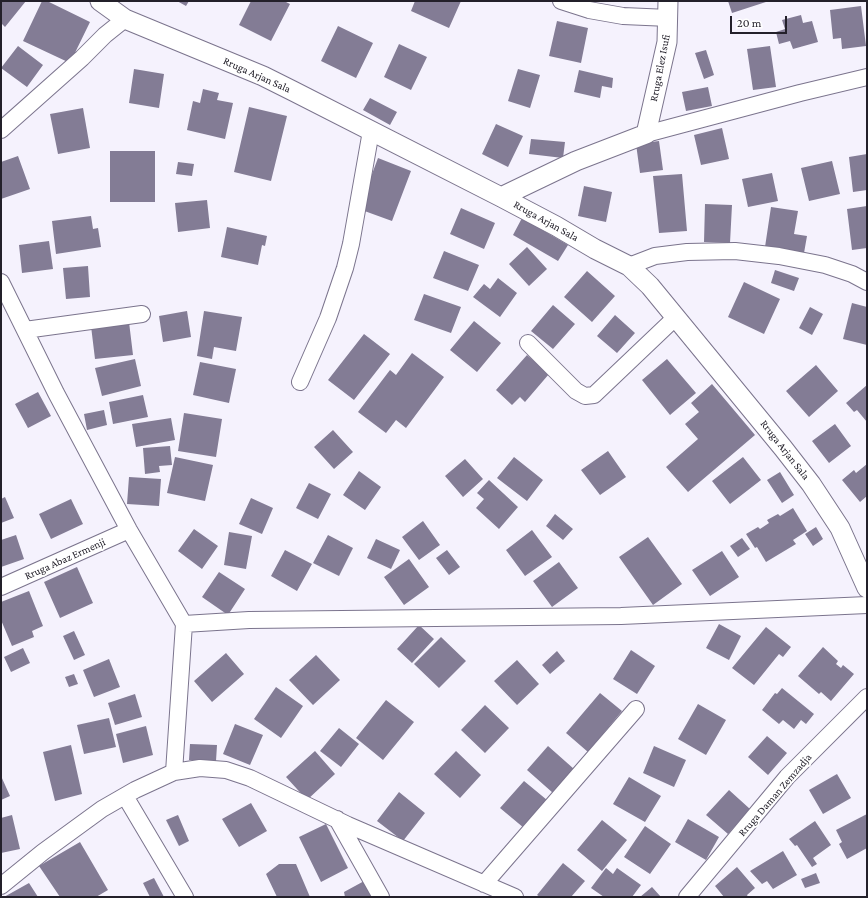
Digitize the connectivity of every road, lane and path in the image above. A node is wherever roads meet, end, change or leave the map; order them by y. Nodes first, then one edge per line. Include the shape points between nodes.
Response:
1 (100, 1) edge
2 (561, 1) edge
3 (669, 9) edge
4 (125, 19) junction
5 (867, 77) edge
6 (1, 130) edge
7 (371, 131) junction
8 (646, 134) junction
9 (501, 197) junction
10 (629, 266) junction
11 (1, 282) edge
12 (867, 282) edge
13 (142, 314) dead end
14 (676, 318) junction
15 (25, 330) junction
16 (528, 342) dead end
17 (300, 382) dead end
18 (129, 530) junction
19 (1, 587) edge
20 (867, 588) edge
21 (867, 605) edge
22 (184, 624) junction
23 (867, 697) edge
24 (636, 709) dead end
25 (174, 772) junction
26 (125, 796) junction
27 (337, 819) junction
28 (484, 884) junction
29 (1, 886) edge
30 (185, 897) edge
31 (381, 897) edge
32 (515, 897) edge
33 (687, 897) edge

1 - 4 street, Rruga Arjan Sala
2 - 3 street via 596,12 623,16
3 - 8 street, Rruga Elez Isufi via 664,56
4 - 6 street
4 - 7 street, Rruga Arjan Sala via 263,76
5 - 8 street
7 - 9 street, Rruga Arjan Sala
7 - 17 street via 345,268 328,318
8 - 9 street via 576,161
9 - 10 street, Rruga Arjan Sala
10 - 12 street via 655,256 735,251 824,265
10 - 14 street, Rruga Arjan Sala via 650,286
11 - 15 street
13 - 15 street
14 - 16 street via 594,396 584,396 576,391
14 - 20 street, Rruga Arjan Sala via 812,484 840,528
15 - 18 street
18 - 19 street, Rruga Abaz Ermenji
18 - 22 street
21 - 22 street via 621,616 248,620
22 - 25 street
23 - 33 street, Rruga Daman Zemzadja via 787,777
24 - 28 street
25 - 26 street
25 - 27 street via 200,768 226,770 250,778
26 - 29 street via 102,809
26 - 30 street
27 - 28 street
27 - 31 street
28 - 32 street

